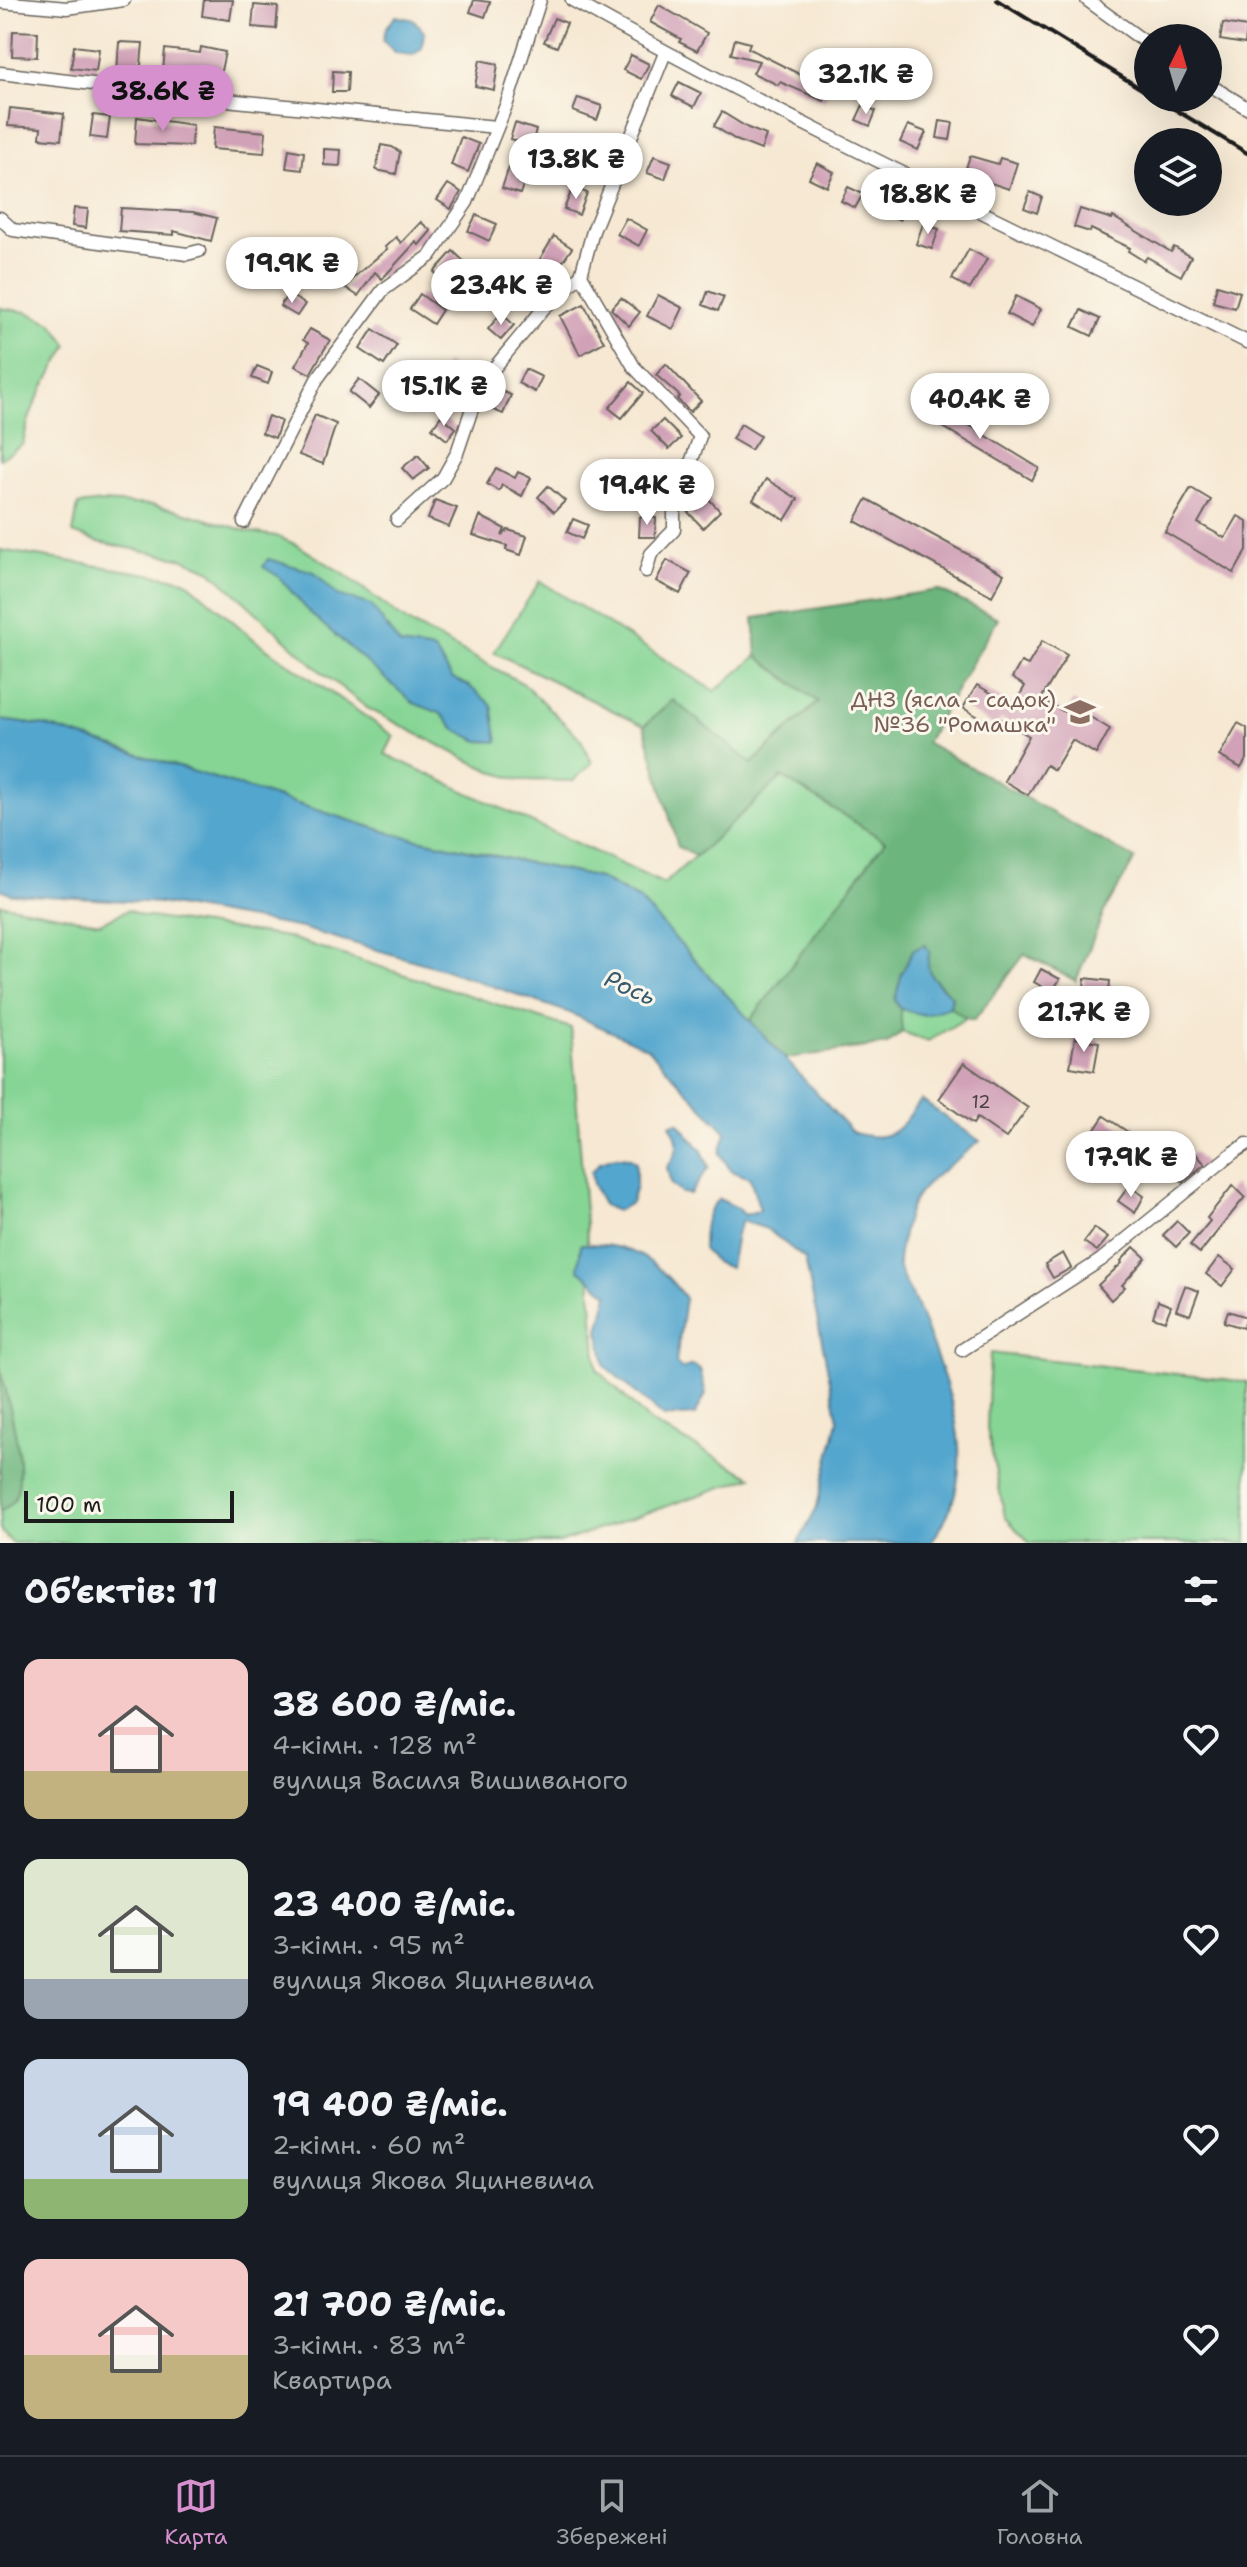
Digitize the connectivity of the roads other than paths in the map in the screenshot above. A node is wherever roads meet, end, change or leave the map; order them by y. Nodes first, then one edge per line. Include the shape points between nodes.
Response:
1 (124, 0) edge
2 (540, 0) edge
3 (572, 0) edge
4 (1087, 0) edge
5 (0, 2) edge
6 (1134, 34) edge
7 (665, 53) junction
8 (0, 73) edge
9 (1222, 93) edge
10 (1247, 108) edge
11 (496, 127) junction
12 (0, 218) edge
13 (199, 251) dead end
14 (581, 275) junction
15 (1247, 342) edge
16 (397, 520) dead end
17 (244, 522) dead end
18 (646, 571) dead end
19 (1247, 1144) edge
20 (962, 1350) dead end

1 - 5 street via 67,8
2 - 11 street
3 - 7 street
4 - 6 street
7 - 14 street via 593,231
7 - 15 street
8 - 11 street
9 - 10 street
11 - 17 street via 467,202 430,256 383,290 317,379
12 - 13 street via 13,230 187,254
14 - 16 street via 544,308 480,385 443,478
14 - 18 street via 634,367 700,436 674,513 674,530 651,554
19 - 20 street via 1101,1260

